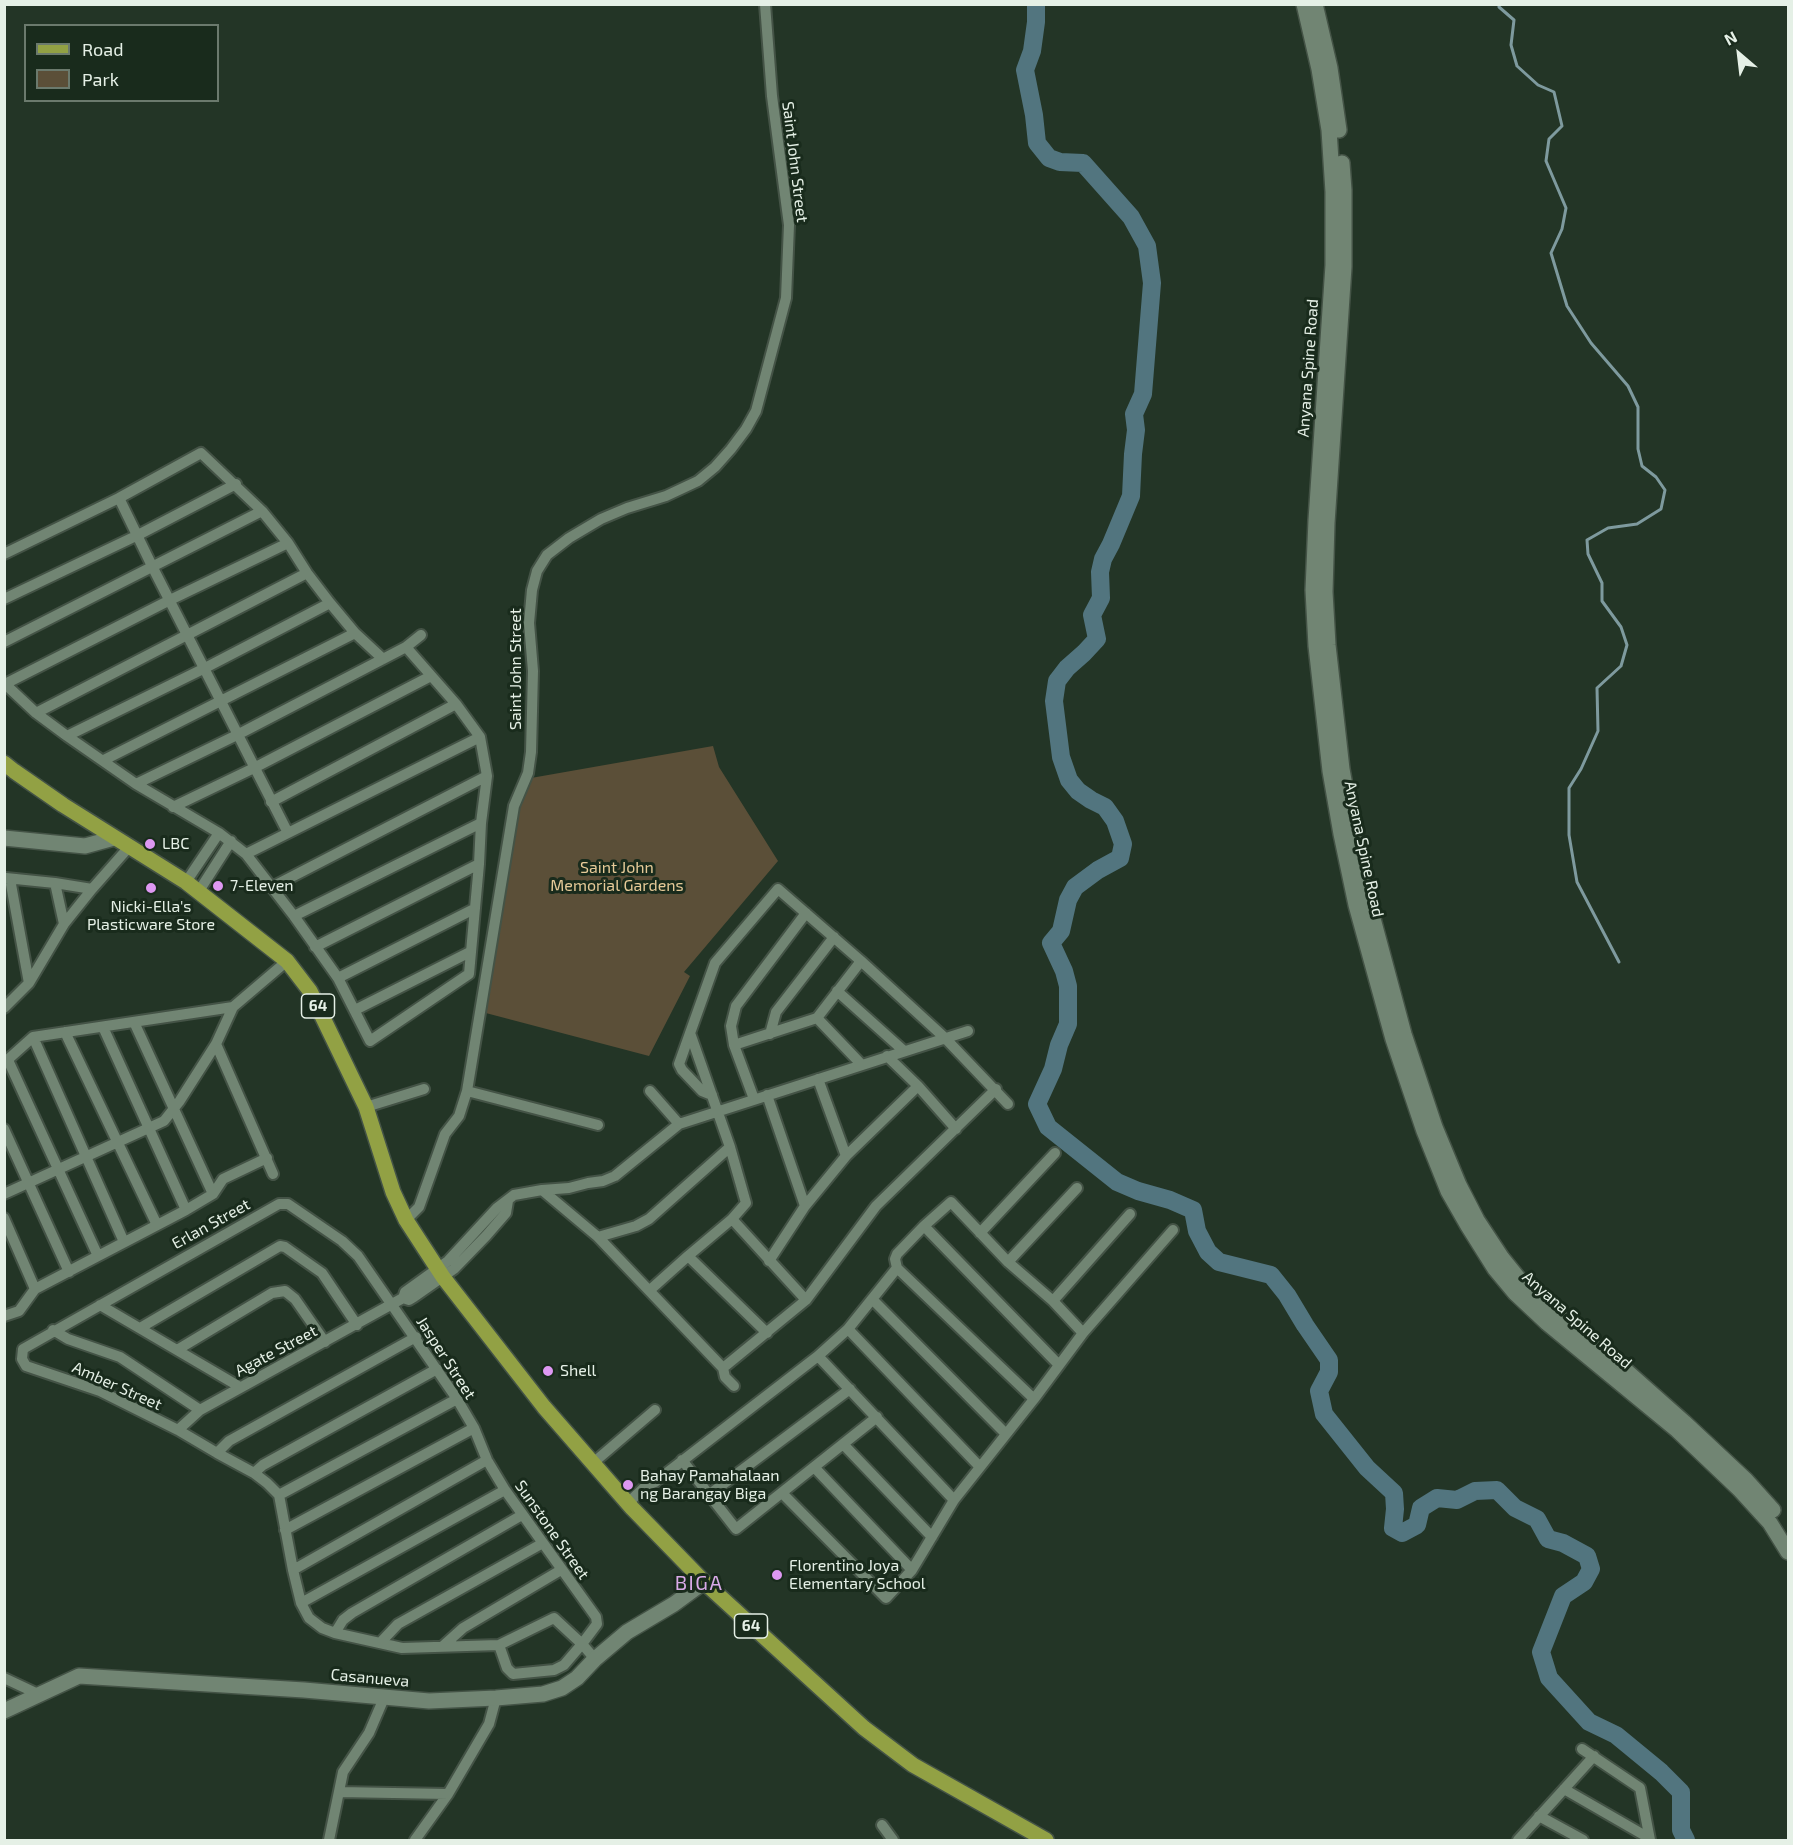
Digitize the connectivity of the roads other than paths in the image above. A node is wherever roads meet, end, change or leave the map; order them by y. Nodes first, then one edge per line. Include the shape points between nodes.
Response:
1 (765, 4) edge
2 (1304, 4) edge
3 (1315, 4) edge
4 (236, 484) junction
5 (119, 498) junction
6 (262, 511) junction
7 (138, 535) junction
8 (288, 543) junction
9 (4, 554) edge
10 (153, 567) junction
11 (307, 573) junction
12 (4, 599) edge
13 (170, 600) junction
14 (330, 603) junction
15 (354, 633) junction
16 (188, 634) junction
17 (421, 635) dead end
18 (4, 642) edge
19 (406, 647) junction
20 (383, 659) junction
21 (205, 668) junction
22 (431, 676) junction
23 (5, 683) edge
24 (222, 701) junction
25 (456, 704) junction
26 (36, 713) junction
27 (237, 735) junction
28 (67, 736) junction
29 (480, 737) junction
30 (104, 760) junction
31 (4, 764) edge
32 (254, 768) junction
33 (487, 776) junction
34 (136, 784) junction
35 (271, 802) junction
36 (173, 807) junction
37 (481, 823) junction
38 (219, 832) junction
39 (288, 833) junction
40 (4, 838) edge
41 (114, 838) junction
42 (231, 841) junction
43 (129, 847) junction
44 (246, 854) junction
45 (479, 864) junction
46 (7, 879) edge
47 (186, 882) junction
48 (55, 883) junction
49 (272, 887) junction
50 (92, 889) junction
51 (199, 891) junction
52 (474, 909) junction
53 (806, 913) junction
54 (294, 916) junction
55 (64, 924) junction
56 (834, 937) junction
57 (315, 947) junction
58 (470, 952) junction
59 (861, 960) junction
60 (286, 961) junction
61 (338, 978) junction
62 (29, 982) junction
63 (837, 991) junction
64 (233, 1007) junction
65 (4, 1008) edge
66 (356, 1011) junction
67 (817, 1018) junction
68 (134, 1022) junction
69 (102, 1027) junction
70 (968, 1031) dead end
71 (65, 1032) junction
72 (690, 1033) junction
73 (770, 1034) junction
74 (33, 1037) junction
75 (945, 1038) junction
76 (216, 1044) junction
77 (734, 1045) junction
78 (904, 1051) junction
79 (887, 1056) junction
80 (6, 1061) edge
81 (861, 1064) junction
82 (818, 1079) junction
83 (918, 1086) junction
84 (424, 1089) dead end
85 (996, 1089) junction
86 (650, 1091) dead end
87 (467, 1092) junction
88 (712, 1095) junction
89 (767, 1095) junction
90 (754, 1099) junction
91 (1008, 1104) dead end
92 (366, 1107) junction
93 (174, 1110) junction
94 (717, 1110) junction
95 (679, 1124) junction
96 (598, 1125) dead end
97 (148, 1129) junction
98 (956, 1129) junction
99 (4, 1130) edge
100 (116, 1144) junction
101 (730, 1148) junction
102 (1055, 1153) dead end
103 (846, 1156) junction
104 (86, 1157) junction
105 (267, 1158) junction
106 (58, 1170) junction
107 (273, 1174) dead end
108 (29, 1183) junction
109 (1077, 1188) dead end
110 (542, 1190) junction
111 (4, 1194) edge
112 (213, 1194) junction
113 (805, 1206) junction
114 (186, 1210) junction
115 (1130, 1214) dead end
116 (4, 1218) edge
117 (732, 1219) junction
118 (406, 1220) junction
119 (156, 1225) junction
120 (924, 1226) junction
121 (1173, 1230) dead end
122 (980, 1233) junction
123 (598, 1237) junction
124 (124, 1242) junction
125 (98, 1256) junction
126 (688, 1256) junction
127 (769, 1261) junction
128 (1008, 1262) junction
129 (897, 1268) junction
130 (69, 1272) junction
131 (441, 1273) junction
132 (35, 1289) junction
133 (650, 1290) junction
134 (806, 1300) junction
135 (873, 1300) junction
136 (1053, 1301) junction
137 (393, 1304) junction
138 (100, 1305) junction
139 (4, 1316) edge
140 (357, 1325) junction
141 (140, 1328) junction
142 (848, 1329) junction
143 (53, 1330) junction
144 (1083, 1333) junction
145 (767, 1334) junction
146 (416, 1337) junction
147 (325, 1342) junction
148 (23, 1348) joint
149 (177, 1350) junction
150 (818, 1356) junction
151 (1059, 1365) junction
152 (723, 1368) junction
153 (437, 1369) junction
154 (734, 1386) dead end
155 (240, 1387) junction
156 (849, 1389) junction
157 (457, 1399) junction
158 (1034, 1399) junction
159 (200, 1410) junction
160 (655, 1410) dead end
161 (877, 1418) junction
162 (474, 1428) junction
163 (178, 1430) junction
164 (1006, 1434) junction
165 (843, 1444) junction
166 (217, 1454) junction
167 (682, 1460) junction
168 (487, 1461) junction
169 (593, 1463) junction
170 (814, 1467) junction
171 (980, 1467) junction
172 (254, 1473) junction
173 (505, 1490) junction
174 (782, 1492) junction
175 (710, 1494) junction
176 (279, 1495) junction
177 (954, 1500) junction
178 (630, 1506) junction
179 (522, 1515) junction
180 (285, 1530) junction
181 (1788, 1532) edge
182 (932, 1537) junction
183 (543, 1543) junction
184 (1788, 1551) edge
185 (292, 1570) junction
186 (561, 1570) junction
187 (912, 1570) junction
188 (704, 1582) junction
189 (301, 1603) junction
190 (335, 1633) junction
191 (380, 1643) junction
192 (582, 1644) junction
193 (499, 1645) junction
194 (443, 1646) junction
195 (596, 1659) junction
196 (4, 1678) edge
197 (38, 1694) junction
198 (384, 1698) junction
199 (496, 1698) junction
200 (4, 1711) edge
201 (1582, 1749) dead end
202 (1594, 1756) junction
203 (1564, 1789) junction
204 (339, 1792) junction
205 (448, 1794) junction
206 (1539, 1816) junction
207 (882, 1825) dead end
208 (1649, 1839) edge
209 (329, 1840) edge
210 (415, 1840) edge
211 (893, 1840) edge
212 (1046, 1840) edge
213 (1518, 1840) edge
214 (1583, 1840) edge

1 - 87 street, Saint John Street via 789,225 786,298 756,411 731,449 698,481 601,519 547,555 537,571 529,623 533,671 531,752 528,773 514,806
2 - 184 main road, Anyana Spine Road via 1329,130 1334,192 1313,590 1316,646 1341,834 1393,1039 1448,1191 1495,1269 1547,1323 1677,1430 1739,1489 1770,1523
3 - 181 main road, Anyana Spine Road via 1330,68 1344,190 1344,267 1327,523 1328,645 1353,830 1404,1034 1459,1185 1502,1258 1552,1312 1622,1367 1746,1480
4 - 5 street via 201,453
4 - 6 street
4 - 7 street
5 - 7 street
5 - 9 street
6 - 8 street
6 - 10 street
7 - 10 street
7 - 12 street
8 - 11 street
8 - 13 street
10 - 13 street
10 - 18 street
11 - 14 street
11 - 16 street
13 - 16 street
13 - 23 street
14 - 15 street
14 - 21 street
15 - 20 street
15 - 24 street
16 - 21 street
16 - 26 street
17 - 19 street
19 - 20 street
19 - 22 street
20 - 27 street
21 - 24 street
21 - 28 street
22 - 25 street
22 - 32 street
23 - 26 street
24 - 27 street
24 - 30 street
25 - 29 street
25 - 35 street
26 - 28 street
27 - 32 street
27 - 34 street
28 - 30 street
29 - 33 street
29 - 39 street
30 - 34 street
31 - 41 main road, 64
32 - 35 street
32 - 36 street
33 - 37 street
33 - 49 street
34 - 36 street
35 - 39 street
36 - 38 street
37 - 45 street
37 - 54 street
38 - 42 street
38 - 47 street
39 - 44 street
40 - 41 main road via 85,846
41 - 43 main road, 64
42 - 44 street
42 - 51 street
43 - 47 main road, 64
43 - 50 street
44 - 49 street
45 - 52 street
45 - 57 street
46 - 48 street
46 - 62 street
47 - 51 main road, 64
48 - 50 street
48 - 55 street
49 - 54 street
50 - 55 street
51 - 60 main road, 64
52 - 58 street
52 - 61 street
53 - 56 street
53 - 72 street via 778,890 716,963
53 - 77 street via 736,1006 731,1026
54 - 57 street
55 - 62 street
56 - 59 street
56 - 73 street via 776,1012
57 - 61 street
58 - 66 street
58 - 66 street via 469,974 370,1041
59 - 63 street
59 - 75 street
60 - 64 street
60 - 92 main road, 64 via 310,991
61 - 66 street
62 - 65 street
63 - 67 street
63 - 78 street
64 - 68 street
64 - 76 street
67 - 73 street
67 - 81 street
68 - 69 street
68 - 93 street
69 - 71 street
69 - 97 street
70 - 75 street
71 - 74 street
71 - 100 street
72 - 88 street
72 - 88 street via 679,1064 702,1091
73 - 77 street
74 - 80 street
74 - 104 street
75 - 78 street
75 - 85 street
76 - 93 street
76 - 105 street
77 - 90 street
78 - 79 street
79 - 81 street
79 - 83 street
80 - 106 street
81 - 82 street
82 - 89 street
82 - 103 street
83 - 98 street
83 - 103 street
84 - 92 street
85 - 91 street
85 - 98 street
86 - 95 street
87 - 96 street
87 - 118 street, Saint John Street via 464,1106 440,1148 419,1207
88 - 94 street
89 - 90 street
89 - 113 street
90 - 94 street
92 - 118 main road, 64
93 - 97 street
93 - 112 street
94 - 95 street
94 - 101 street
95 - 110 street via 610,1179
97 - 100 street
97 - 114 street
98 - 134 street via 876,1206
99 - 108 street
100 - 104 street
100 - 119 street
101 - 117 street via 747,1203
101 - 123 street via 649,1219
102 - 122 street
103 - 113 street
104 - 106 street
104 - 124 street
105 - 107 street
105 - 112 street via 223,1179
106 - 108 street
106 - 125 street
108 - 111 street
108 - 130 street
109 - 128 street
110 - 123 street
110 - 131 street via 514,1195 508,1201 506,1213 486,1236 454,1269
112 - 114 street
113 - 127 street
114 - 119 street
115 - 136 street
116 - 132 street
117 - 126 street
117 - 127 street
118 - 131 main road, 64
119 - 124 street
120 - 122 street via 951,1202
120 - 129 street via 897,1254
120 - 151 street
121 - 144 street
122 - 128 street
123 - 133 street
124 - 125 street
125 - 130 street
126 - 133 street
126 - 145 street
127 - 134 street
128 - 136 street
129 - 135 street
129 - 158 street
130 - 132 street
131 - 137 street, Agate Street via 409,1300 403,1298
131 - 169 main road, 64 via 544,1407
132 - 139 street via 19,1311
133 - 152 street
134 - 145 street
135 - 142 street
135 - 164 street
136 - 144 street
137 - 138 street, Erlan Street via 342,1241 283,1203
137 - 140 street, Agate Street
137 - 146 street, Jasper Street
138 - 141 street
138 - 143 street, Erlan Street
140 - 141 street via 322,1272 280,1246
140 - 147 street, Agate Street
141 - 149 street
142 - 150 street
142 - 171 street
143 - 148 street, Erlan Street
143 - 159 street via 120,1357
144 - 151 street
145 - 152 street
146 - 153 street, Jasper Street
146 - 166 street via 229,1441
147 - 149 street via 296,1299 285,1291 272,1293
147 - 155 street, Agate Street
148 - 163 street, Amber Street via 26,1366 100,1391
149 - 155 street
150 - 156 street
150 - 167 street
151 - 158 street
152 - 154 street
153 - 157 street, Jasper Street
153 - 172 street
155 - 159 street, Agate Street
156 - 161 street
156 - 175 street
157 - 162 street, Jasper Street
157 - 176 street
158 - 164 street
159 - 163 street, Agate Street
160 - 169 street
161 - 165 street
161 - 177 street
162 - 168 street, Sunstone Street
162 - 180 street
163 - 166 street
164 - 171 street
165 - 170 street
165 - 182 street
166 - 172 street
167 - 175 street
167 - 178 street
168 - 173 street, Sunstone Street
168 - 185 street
169 - 178 main road, 64
170 - 174 street
170 - 187 street
171 - 177 street
172 - 176 street
173 - 179 street, Sunstone Street
173 - 189 street
174 - 175 street via 736,1529
174 - 187 street via 886,1598
176 - 180 street
177 - 182 street
178 - 188 main road, 64
179 - 183 street, Sunstone Street
179 - 190 street via 352,1613
180 - 185 street
182 - 187 street
183 - 186 street, Sunstone Street
183 - 191 street via 398,1624
185 - 189 street
186 - 192 street, Sunstone Street via 596,1617 597,1624
186 - 194 street via 463,1628
188 - 195 main road, Casanueva via 627,1632
188 - 212 main road, 64 via 864,1728 913,1765
189 - 190 street via 309,1618
190 - 191 street
191 - 194 street via 402,1648
192 - 193 street via 554,1618
192 - 193 street via 564,1665 554,1670 513,1674
192 - 195 street
193 - 194 street
195 - 199 main road, Casanueva via 562,1688 543,1694
196 - 197 street
197 - 198 main road, Casanueva via 80,1676
197 - 200 main road, Casanueva
198 - 199 main road, Casanueva
198 - 204 street via 369,1733 344,1772
199 - 205 street via 489,1725
201 - 202 street
202 - 203 street
202 - 208 street via 1640,1788
203 - 206 street
203 - 208 street
204 - 205 street
204 - 209 street
205 - 210 street
206 - 213 street
206 - 214 street
207 - 211 street

